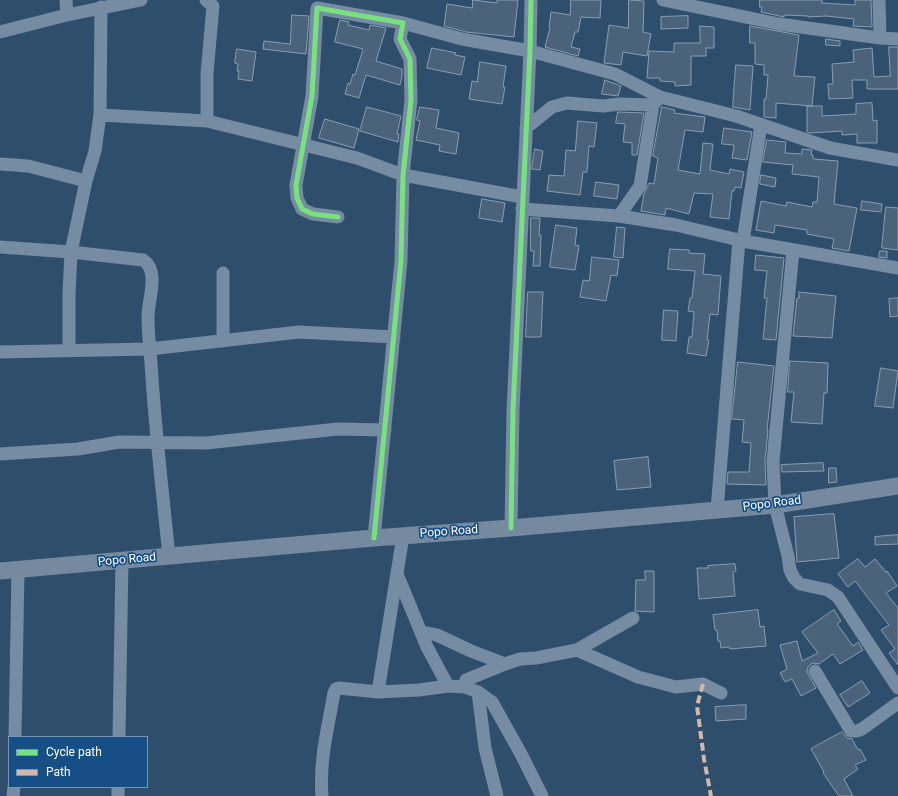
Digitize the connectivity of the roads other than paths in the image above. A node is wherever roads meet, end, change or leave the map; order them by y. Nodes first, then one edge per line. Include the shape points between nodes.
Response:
1 (66, 0) edge
2 (141, 0) edge
3 (206, 0) edge
4 (531, 0) edge
5 (664, 0) edge
6 (879, 0) edge
7 (101, 7) junction
8 (67, 15) junction
9 (403, 23) junction
10 (0, 32) edge
11 (880, 38) junction
12 (898, 39) edge
13 (530, 51) junction
14 (657, 101) junction
15 (100, 115) junction
16 (207, 121) junction
17 (761, 126) junction
18 (526, 128) junction
19 (303, 146) junction
20 (898, 160) edge
21 (0, 164) edge
22 (403, 175) junction
23 (86, 181) junction
24 (522, 203) junction
25 (618, 216) junction
26 (338, 217) dead end
27 (741, 240) junction
28 (0, 247) edge
29 (793, 250) junction
30 (71, 252) junction
31 (898, 268) edge
32 (223, 273) dead end
33 (394, 337) junction
34 (223, 341) junction
35 (150, 349) junction
36 (69, 351) junction
37 (0, 352) edge
38 (385, 430) junction
39 (157, 443) junction
40 (0, 454) edge
41 (898, 486) edge
42 (775, 505) junction
43 (717, 510) junction
44 (511, 528) junction
45 (403, 536) junction
46 (374, 538) junction
47 (169, 556) junction
48 (122, 560) junction
49 (18, 570) junction
50 (0, 571) edge
51 (397, 574) junction
52 (633, 618) dead end
53 (422, 632) junction
54 (577, 650) junction
55 (505, 664) junction
56 (815, 671) dead end
57 (448, 686) junction
58 (465, 687) junction
59 (898, 688) edge
60 (378, 692) junction
61 (478, 692) junction
62 (721, 693) dead end
63 (898, 702) edge
64 (14, 736) edge
65 (119, 736) edge
66 (322, 796) edge
67 (498, 796) edge
68 (542, 796) edge

1 - 8 street
2 - 7 street
3 - 16 street via 213,6 207,73
4 - 13 street
5 - 11 street via 780,24
6 - 11 street
7 - 8 street
7 - 15 street
8 - 10 street
9 - 13 street via 462,39
9 - 19 street via 317,8 312,96
9 - 22 street via 400,39 410,59 411,100
11 - 12 street
13 - 14 street via 615,74
13 - 18 street
14 - 17 street via 736,116
14 - 18 street via 603,106 567,103 552,108
14 - 25 street via 640,186
15 - 16 street
15 - 23 street via 95,151
16 - 19 street
17 - 20 street via 830,148
17 - 27 street
18 - 24 street
19 - 22 street via 357,158
19 - 26 street via 296,198 302,209 313,214
21 - 23 street via 28,166
22 - 24 street
22 - 33 street via 401,261
23 - 30 street
24 - 25 street
24 - 44 street
25 - 27 street via 676,224
27 - 29 street
27 - 43 street
28 - 30 street
29 - 31 street
29 - 42 street via 773,461
30 - 35 street via 143,260 149,264 152,270 148,317
30 - 36 street via 68,294
32 - 34 street
33 - 34 street via 299,332
33 - 38 street
34 - 35 street
35 - 36 street
35 - 39 street
36 - 37 street
38 - 39 street via 338,429 206,443
38 - 46 street
39 - 40 street via 119,442 78,449
39 - 47 street
41 - 42 main road, Popo Road
42 - 43 main road, Popo Road
42 - 59 street via 794,578 800,584 828,590 838,597
43 - 44 main road, Popo Road
44 - 45 main road, Popo Road
45 - 46 main road, Popo Road
45 - 51 street
46 - 47 main road, Popo Road
47 - 48 main road, Popo Road
48 - 49 main road, Popo Road
48 - 65 street
49 - 50 main road, Popo Road
49 - 64 street
51 - 53 street
51 - 60 street
52 - 54 street
53 - 55 street via 437,635
53 - 57 street via 427,648
54 - 55 street via 520,659
54 - 62 street via 638,677 676,687 703,684
55 - 58 street via 466,680
56 - 63 street via 851,731 862,729
57 - 58 street
57 - 60 street
58 - 61 street
60 - 66 street via 336,689 322,757
61 - 67 street via 486,748
61 - 68 street via 492,702

